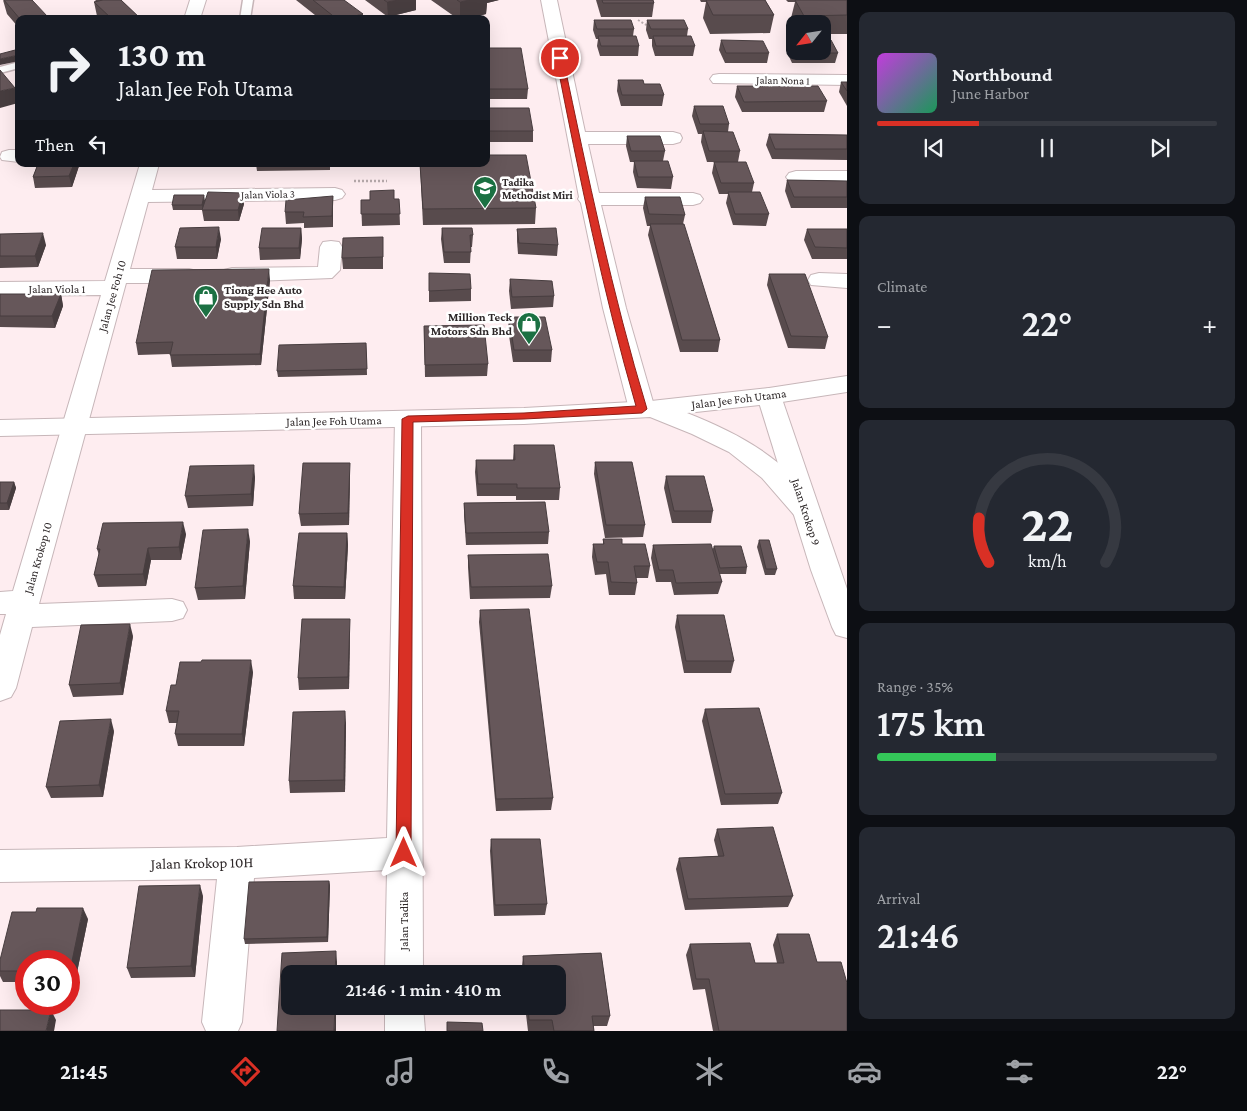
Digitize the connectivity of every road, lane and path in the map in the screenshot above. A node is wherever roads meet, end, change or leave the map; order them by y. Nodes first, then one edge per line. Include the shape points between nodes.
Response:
1 (198, 0) edge
2 (248, 0) edge
3 (549, 0) edge
4 (193, 15) edge
5 (246, 15) edge
6 (638, 20) edge
7 (652, 28) edge
8 (15, 66) edge
9 (0, 70) edge
10 (719, 79) dead end
11 (847, 80) edge
12 (576, 138) junction
13 (674, 138) dead end
14 (148, 167) edge
15 (796, 176) dead end
16 (847, 177) edge
17 (335, 194) dead end
18 (140, 196) junction
19 (588, 199) junction
20 (693, 199) dead end
21 (331, 247) dead end
22 (819, 280) dead end
23 (847, 280) edge
24 (116, 282) junction
25 (0, 289) edge
26 (847, 384) edge
27 (769, 396) junction
28 (646, 409) junction
29 (408, 419) junction
30 (74, 427) junction
31 (0, 428) edge
32 (804, 509) junction
33 (16, 607) edge
34 (172, 610) dead end
35 (847, 627) edge
36 (0, 688) edge
37 (404, 853) junction
38 (237, 863) junction
39 (0, 866) edge
40 (404, 965) edge
41 (404, 1015) edge
42 (222, 1022) dead end
43 (404, 1031) edge

1 - 4 street
2 - 5 lane
3 - 12 street
6 - 7 path
8 - 9 lane
10 - 11 street, Jalan Nona 1
12 - 13 street
12 - 19 street
14 - 18 street, Jalan Jee Foh 10
15 - 16 street
17 - 18 street, Jalan Viola 3
18 - 24 street, Jalan Jee Foh 10
19 - 20 street
19 - 28 street via 624,350
21 - 24 street, Jalan Viola 1 via 329,270 324,273
22 - 23 street
24 - 25 street, Jalan Viola 1
24 - 30 street, Jalan Jee Foh 10
26 - 27 street, Jalan Jee Foh Utama
27 - 28 street, Jalan Jee Foh Utama
27 - 32 street, Jalan Krokop 9
28 - 29 street, Jalan Jee Foh Utama
28 - 32 street via 714,432 736,444 783,482
29 - 30 street, Jalan Jee Foh Utama
29 - 37 street, Jalan Tadika
30 - 31 street, Jalan Jee Foh Utama
30 - 33 street, Jalan Krokop 10
32 - 35 street, Jalan Krokop 9
33 - 34 street
33 - 36 street, Jalan Krokop 10
37 - 38 street, Jalan Krokop 10H
37 - 40 street, Jalan Tadika
38 - 39 street, Jalan Krokop 10H
38 - 42 street
41 - 43 street

